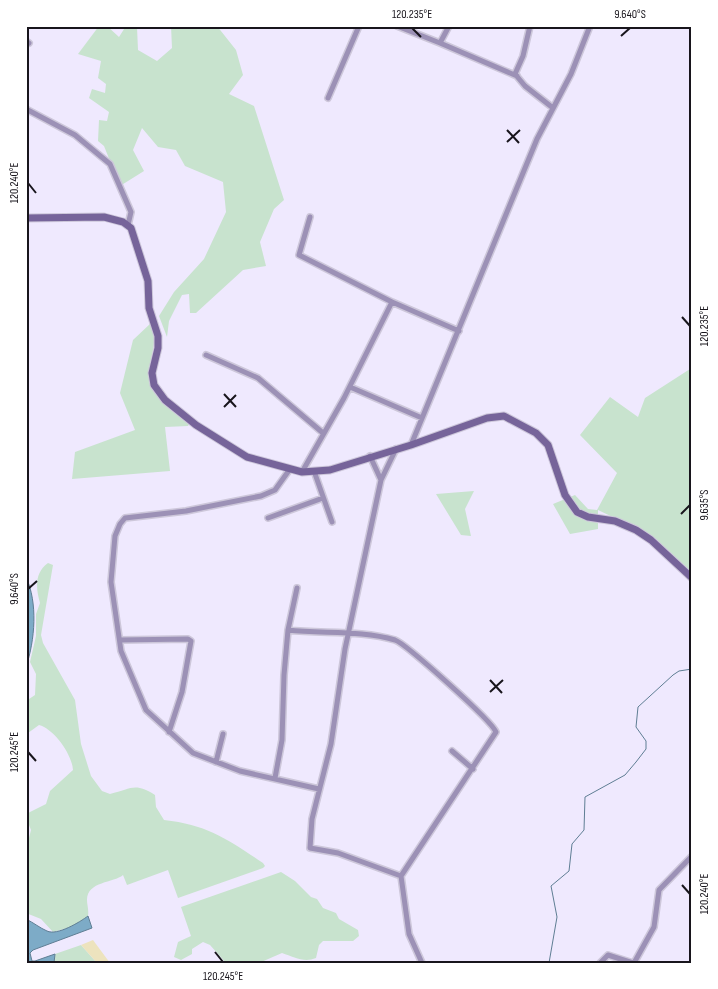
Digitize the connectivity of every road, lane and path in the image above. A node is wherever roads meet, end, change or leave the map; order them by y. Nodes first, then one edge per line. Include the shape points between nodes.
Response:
1 (359, 26) edge
2 (396, 26) edge
3 (449, 26) edge
4 (530, 26) edge
5 (590, 26) edge
6 (440, 44) junction
7 (517, 76) junction
8 (328, 98) dead end
9 (554, 108) junction
10 (26, 109) edge
11 (310, 217) dead end
12 (26, 218) edge
13 (128, 225) junction
14 (392, 302) junction
15 (459, 331) junction
16 (206, 355) dead end
17 (350, 387) junction
18 (422, 418) junction
19 (323, 433) junction
20 (411, 445) junction
21 (397, 448) junction
22 (370, 456) junction
23 (290, 469) junction
24 (314, 471) junction
25 (302, 472) junction
26 (381, 480) junction
27 (323, 498) junction
28 (268, 518) dead end
29 (332, 522) dead end
30 (692, 578) edge
31 (297, 588) dead end
32 (288, 630) junction
33 (348, 634) junction
34 (120, 640) junction
35 (169, 732) junction
36 (223, 734) dead end
37 (452, 752) dead end
38 (216, 762) junction
39 (473, 769) junction
40 (275, 778) junction
41 (319, 789) junction
42 (692, 856) edge
43 (401, 876) junction
44 (422, 963) edge
45 (600, 963) edge
46 (633, 963) edge

1 - 8 street
2 - 6 street
3 - 6 street
4 - 7 street
5 - 9 street
6 - 7 street
7 - 9 street
9 - 15 street via 537,139
10 - 13 street via 75,135 110,164 132,212
11 - 14 street via 299,255
12 - 13 main road via 104,217
13 - 23 main road via 133,231 148,281 148,308 158,336 152,373 157,390 196,425 235,450
14 - 15 street
14 - 17 street
15 - 18 street
16 - 19 street via 258,378
17 - 18 street
17 - 19 street
18 - 20 street
19 - 25 street
20 - 21 main road
20 - 30 main road via 495,415 512,419 536,433 548,445 565,495 577,512 588,518 615,521 636,530
21 - 22 main road
21 - 26 street
22 - 24 main road via 330,470
22 - 26 street
23 - 25 main road
23 - 34 street via 280,485 261,496 122,520 112,550 110,578
24 - 25 main road
24 - 27 street
26 - 33 street
27 - 28 street
27 - 29 street
31 - 32 street
32 - 33 street
32 - 40 street via 282,740
33 - 39 street via 400,642 481,714 496,732
33 - 41 street via 331,744
34 - 35 street via 144,706
34 - 35 street via 191,641 182,692
35 - 38 street via 188,750
36 - 38 street
37 - 39 street
38 - 40 street
39 - 43 street
40 - 41 street
41 - 43 street via 312,818 310,848 338,853
42 - 46 street via 659,890 654,927
43 - 44 street via 409,934
45 - 46 street via 608,955

